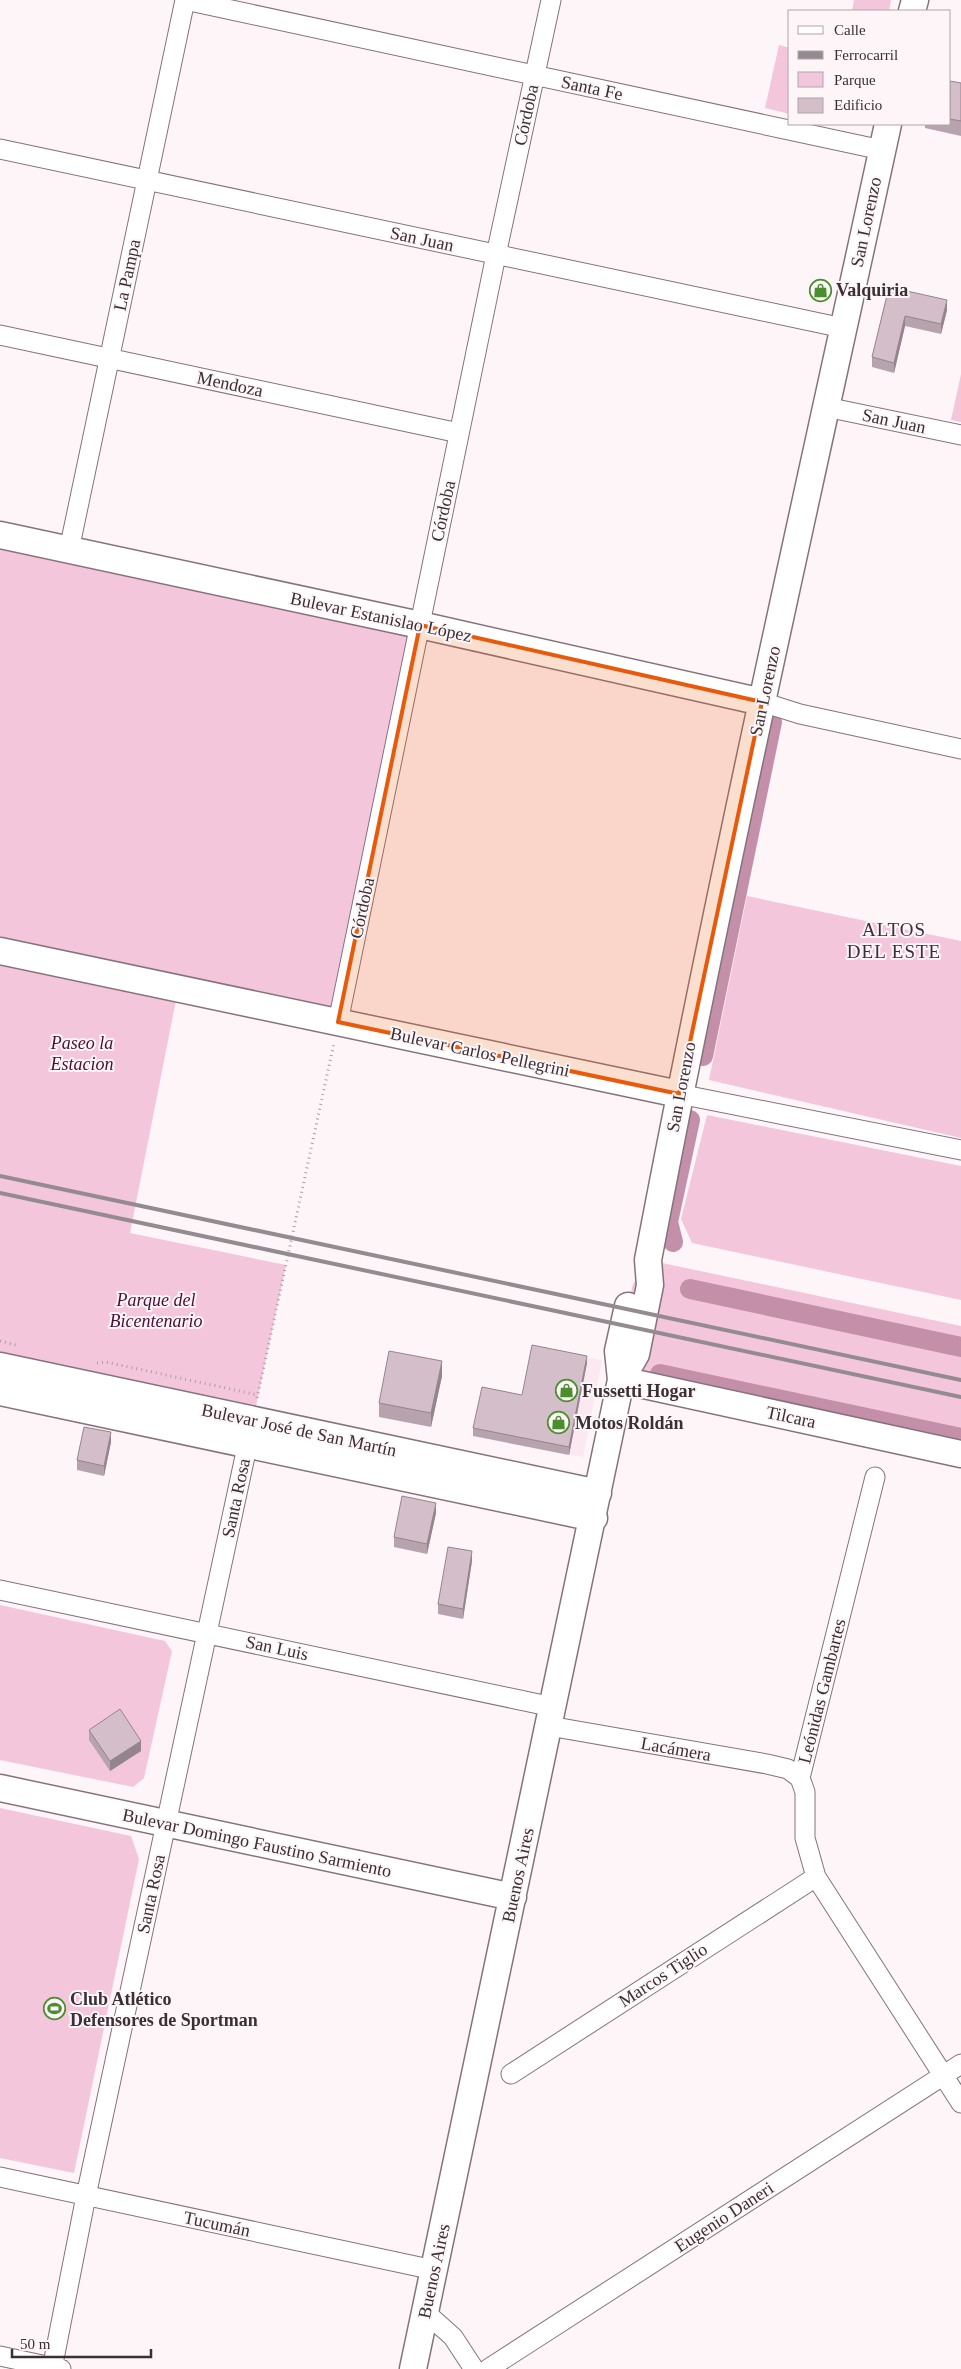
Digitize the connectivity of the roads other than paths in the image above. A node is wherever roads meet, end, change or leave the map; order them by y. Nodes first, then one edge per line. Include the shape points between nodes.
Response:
1 (185, 0) edge
2 (551, 0) edge
3 (535, 75) junction
4 (888, 125) edge
5 (0, 149) edge
6 (882, 150) junction
7 (147, 181) junction
8 (496, 255) junction
9 (844, 328) junction
10 (0, 336) edge
11 (109, 359) junction
12 (826, 407) junction
13 (460, 433) junction
14 (961, 435) edge
15 (0, 535) edge
16 (69, 550) junction
17 (420, 624) junction
18 (762, 702) junction
19 (961, 737) edge
20 (961, 749) edge
21 (0, 952) edge
22 (338, 1022) junction
23 (679, 1094) junction
24 (961, 1150) edge
25 (636, 1311) joint
26 (0, 1366) edge
27 (621, 1380) junction
28 (0, 1392) edge
29 (253, 1420) junction
30 (247, 1445) junction
31 (961, 1454) edge
32 (876, 1477) dead end
33 (598, 1493) junction
34 (594, 1518) junction
35 (0, 1590) edge
36 (207, 1634) junction
37 (551, 1717) junction
38 (800, 1778) junction
39 (0, 1788) edge
40 (166, 1824) junction
41 (816, 1877) junction
42 (513, 1897) junction
43 (961, 2064) edge
44 (511, 2074) dead end
45 (943, 2076) junction
46 (961, 2103) edge
47 (0, 2177) edge
48 (86, 2196) junction
49 (434, 2270) junction
50 (425, 2312) junction
51 (0, 2356) edge
52 (55, 2368) edge
53 (413, 2369) edge
54 (474, 2369) edge
55 (488, 2369) edge

1 - 3 street, Santa Fe
1 - 7 street, La Pampa
2 - 3 street, Córdoba
3 - 6 street, Santa Fe
3 - 8 street, Córdoba
4 - 6 main road, San Lorenzo
5 - 7 street, San Juan
6 - 9 main road, San Lorenzo
7 - 8 street, San Juan
7 - 11 street, La Pampa
8 - 9 street, San Juan
8 - 13 street, Córdoba
9 - 12 main road, San Lorenzo
10 - 11 street, Mendoza
11 - 13 street, Mendoza
11 - 16 street, La Pampa
12 - 14 street, San Juan
12 - 18 main road, San Lorenzo
13 - 17 street, Córdoba
15 - 16 main road, Bulevar Estanislao López
16 - 17 main road, Bulevar Estanislao López
17 - 18 main road, Bulevar Estanislao López
17 - 22 street, Córdoba
18 - 19 street, Bulevar Estanislao López via 803,703
18 - 20 street, Bulevar Estanislao López via 800,714
18 - 23 main road, San Lorenzo
21 - 22 main road, Bulevar Carlos Pellegrini
22 - 23 main road, Bulevar Carlos Pellegrini
23 - 24 street, Bulevar Carlos Pellegrini
23 - 25 main road, San Lorenzo via 648,1260 633,1284
25 - 27 main road, Buenos Aires via 618,1351
26 - 29 main road, Bulevar José de San Martín
27 - 31 main road, Tilcara
27 - 33 main road, Buenos Aires
28 - 30 main road, Bulevar José de San Martín
29 - 30 street, Santa Rosa
29 - 33 main road, Bulevar José de San Martín
30 - 34 main road, Bulevar José de San Martín
30 - 36 street, Santa Rosa
32 - 38 street, Leónidas Gambartes
33 - 34 main road, Buenos Aires
34 - 37 main road, Buenos Aires
35 - 36 street, San Luis
36 - 37 street, San Luis
36 - 40 street, Santa Rosa
37 - 38 street, Lacámera via 788,1769
37 - 42 main road, Buenos Aires
38 - 41 street, Leónidas Gambartes via 805,1792 804,1838
39 - 40 main road, Bulevar Domingo Faustino Sarmiento
40 - 42 main road, Bulevar Domingo Faustino Sarmiento
40 - 48 street, Santa Rosa
41 - 44 street, Marcos Tiglio
41 - 45 street, Leónidas Gambartes
42 - 49 main road, Buenos Aires
43 - 45 street, Eugenio Daneri
45 - 46 street, Leónidas Gambartes
45 - 55 street, Eugenio Daneri
47 - 48 street, Tucumán
48 - 49 street, Tucumán
48 - 52 street, Santa Rosa
49 - 50 main road, Buenos Aires
50 - 53 main road, Buenos Aires
50 - 54 street via 453,2337
51 - 52 street

